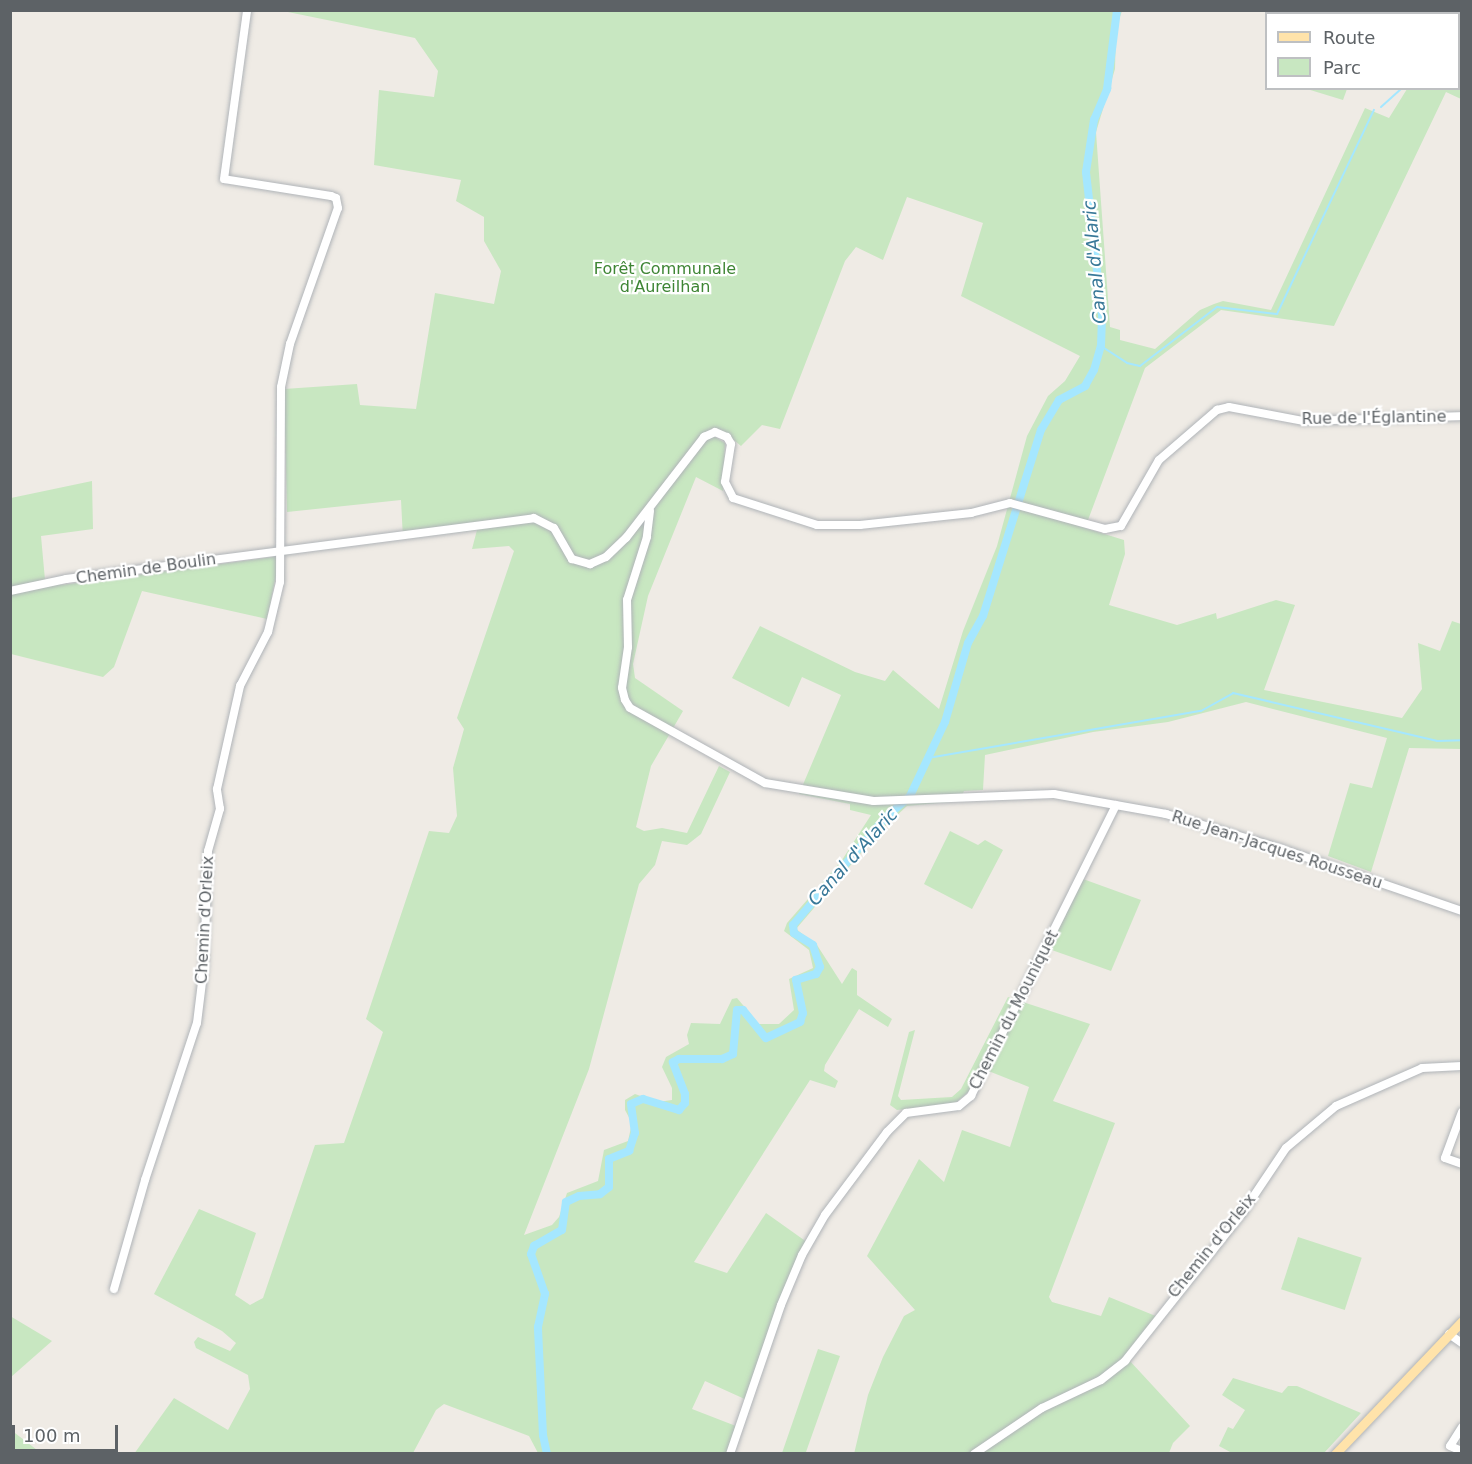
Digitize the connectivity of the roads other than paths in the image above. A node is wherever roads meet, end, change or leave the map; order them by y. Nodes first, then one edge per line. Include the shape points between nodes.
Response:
1 (247, 10) edge
2 (1461, 416) edge
3 (650, 511) junction
4 (282, 550) junction
5 (10, 591) edge
6 (1116, 805) junction
7 (1461, 911) edge
8 (1461, 1066) edge
9 (1461, 1112) edge
10 (1461, 1164) edge
11 (114, 1289) dead end
12 (1461, 1321) edge
13 (1449, 1334) junction
14 (1461, 1343) edge
15 (1461, 1427) edge
16 (1461, 1451) edge
17 (730, 1454) edge
18 (974, 1454) edge
19 (1335, 1454) edge

1 - 4 street, Chemin d'Orleix via 224,179 331,196 338,202 290,344 281,387
2 - 3 street, Rue de l'Églantine via 1303,421 1229,407 1208,415 1159,459 1121,526 1105,529 1010,503 971,513 860,525 816,525 733,498 724,482 731,444 727,437 715,432 704,437
3 - 4 street, Chemin de Boulin via 606,557 584,565 568,555 555,528 534,518
3 - 6 street, Rue Jean-Jacques Rousseau via 647,537 627,600 628,647 622,688 630,708 765,783 847,799 1054,794
4 - 5 street, Chemin de Boulin via 66,579
4 - 11 street, Chemin d'Orleix via 276,605 268,632 240,686 217,789 220,809 208,851 204,966 197,1023
6 - 7 street, Rue Jean-Jacques Rousseau via 1212,827
6 - 17 street, Chemin du Mouniquet via 971,1096 959,1106 906,1113 887,1132 825,1215 802,1255 781,1305
8 - 18 street, Chemin d'Orleix via 1422,1068 1336,1106 1286,1148 1243,1212 1125,1361 1101,1380 1042,1408
9 - 10 street via 1444,1158
12 - 13 main road
13 - 14 street
13 - 19 main road
15 - 16 street via 1450,1446

